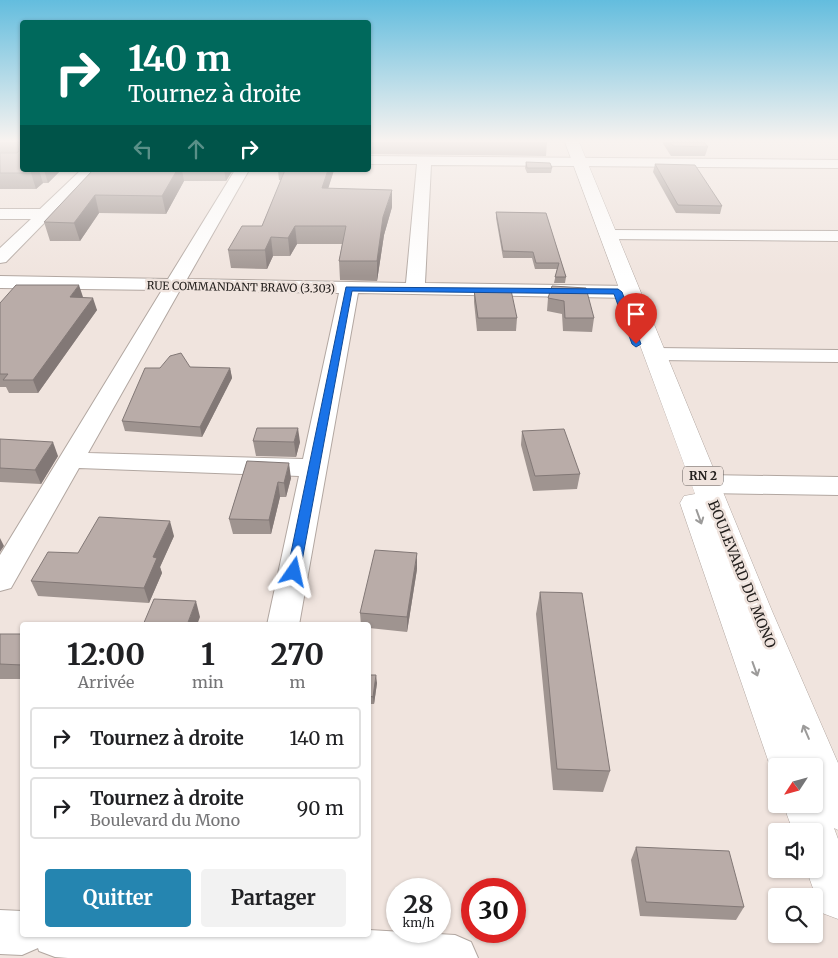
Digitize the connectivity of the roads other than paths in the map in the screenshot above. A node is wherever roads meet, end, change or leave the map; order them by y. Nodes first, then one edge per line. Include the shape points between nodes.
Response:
1 (72, 187) edge
2 (232, 187) edge
3 (422, 187) edge
4 (585, 187) edge
5 (587, 187) edge
6 (0, 214) edge
7 (45, 214) junction
8 (609, 235) junction
9 (838, 236) edge
10 (0, 258) edge
11 (0, 282) edge
12 (174, 286) junction
13 (416, 288) junction
14 (349, 289) junction
15 (624, 292) junction
16 (656, 354) junction
17 (838, 356) edge
18 (71, 460) junction
19 (314, 468) junction
20 (706, 484) junction
21 (838, 486) edge
22 (0, 580) edge
23 (284, 622) edge
24 (787, 758) edge
25 (838, 809) edge
26 (807, 813) edge
27 (838, 897) edge
28 (0, 932) edge
29 (20, 933) edge
30 (121, 937) edge
31 (222, 940) edge
32 (455, 958) edge

1 - 7 street
2 - 12 street
3 - 13 street
4 - 15 main road, BOULEVARD DU MONO / RN 2
5 - 8 main road, BOULEVARD DU MONO / RN 2
6 - 7 street
7 - 10 street
8 - 9 street
8 - 15 main road, BOULEVARD DU MONO / RN 2
11 - 12 street, RUE COMMANDANT BRAVO (3.303)
12 - 14 street, RUE COMMANDANT BRAVO (3.303)
12 - 18 street
13 - 14 street, RUE COMMANDANT BRAVO (3.303)
13 - 15 street, RUE COMMANDANT BRAVO (3.303)
14 - 19 street
15 - 16 main road, BOULEVARD DU MONO / RN 2
15 -> 24 main road, BOULEVARD DU MONO / RN 2
16 - 17 street
16 - 20 main road, BOULEVARD DU MONO / RN 2
18 - 19 street
18 - 22 street
19 - 23 street
20 - 21 street
25 -> 20 main road, BOULEVARD DU MONO / RN 2
26 - 27 main road
28 - 29 street
30 - 31 street
31 - 32 street

